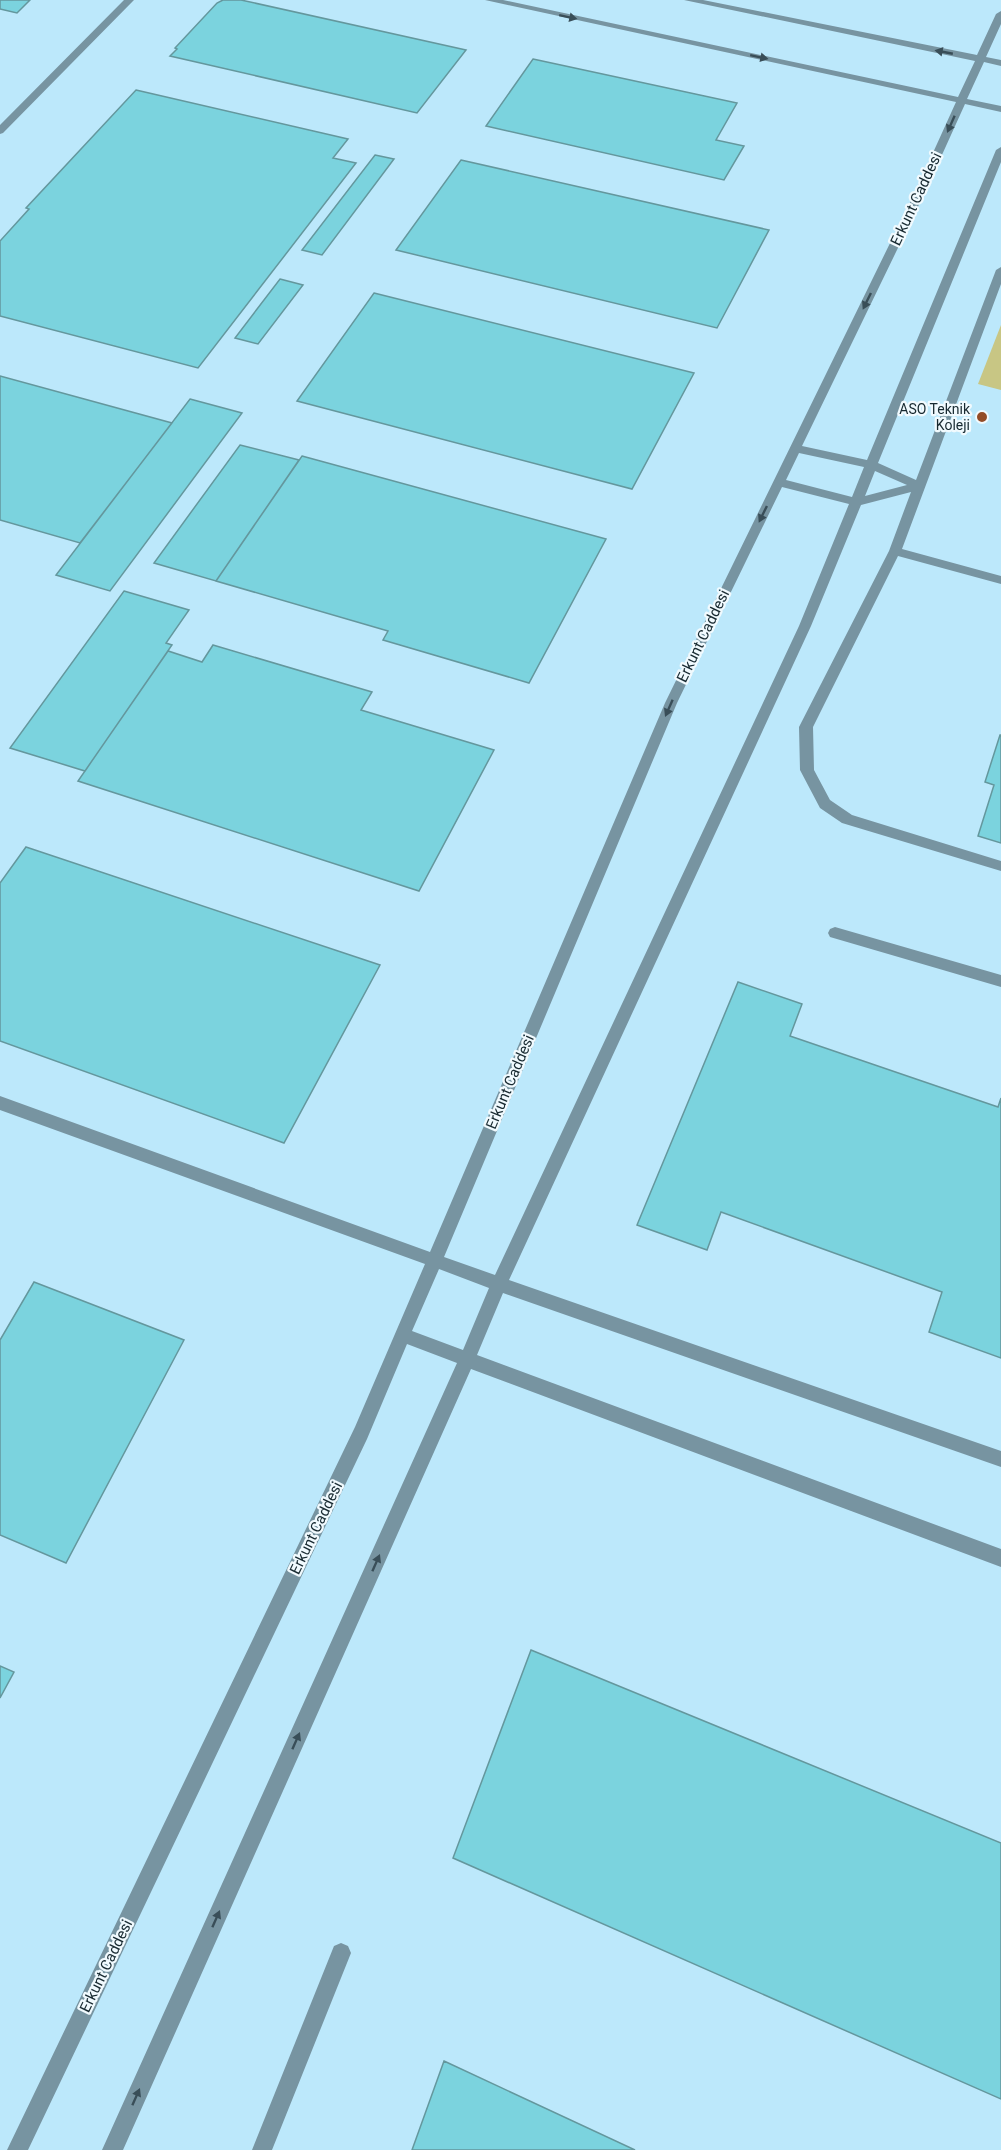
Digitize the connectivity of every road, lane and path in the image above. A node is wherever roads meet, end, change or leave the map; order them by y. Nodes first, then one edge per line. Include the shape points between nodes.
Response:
1 (129, 0) edge
2 (490, 0) edge
3 (689, 0) edge
4 (1001, 14) edge
5 (980, 59) junction
6 (1001, 63) edge
7 (962, 100) junction
8 (1001, 109) edge
9 (0, 130) edge
10 (1001, 150) edge
11 (1001, 270) edge
12 (795, 448) junction
13 (871, 465) junction
14 (778, 482) junction
15 (920, 486) junction
16 (856, 502) junction
17 (895, 551) junction
18 (1001, 580) edge
19 (1001, 866) edge
20 (835, 933) dead end
21 (1001, 981) edge
22 (0, 1103) edge
23 (434, 1261) junction
24 (499, 1284) junction
25 (402, 1335) junction
26 (467, 1360) junction
27 (1001, 1459) edge
28 (1001, 1558) edge
29 (340, 1953) dead end
30 (17, 2150) edge
31 (112, 2150) edge
32 (262, 2150) edge

1 - 9 street
2 -> 7 street
5 -> 3 street
4 - 5 street, Erkunt Caddesi
5 - 6 street
5 - 7 street, Erkunt Caddesi
7 - 8 street
7 -> 12 street, Erkunt Caddesi
10 - 13 street
11 - 15 street
12 - 13 street
12 - 14 street, Erkunt Caddesi
13 - 15 street
13 - 16 street
14 - 16 street
14 -> 23 street, Erkunt Caddesi via 671,703
15 - 16 street
15 - 17 street
16 - 24 street via 806,626
17 - 18 street
17 - 19 street via 806,727 807,770 825,804 847,819
20 - 21 street
22 - 23 street
23 - 24 street
23 - 25 street, Erkunt Caddesi
24 - 26 street
24 - 27 street
25 - 26 street
25 - 30 street, Erkunt Caddesi via 356,1444
26 - 28 street
31 -> 26 street
29 - 32 street

